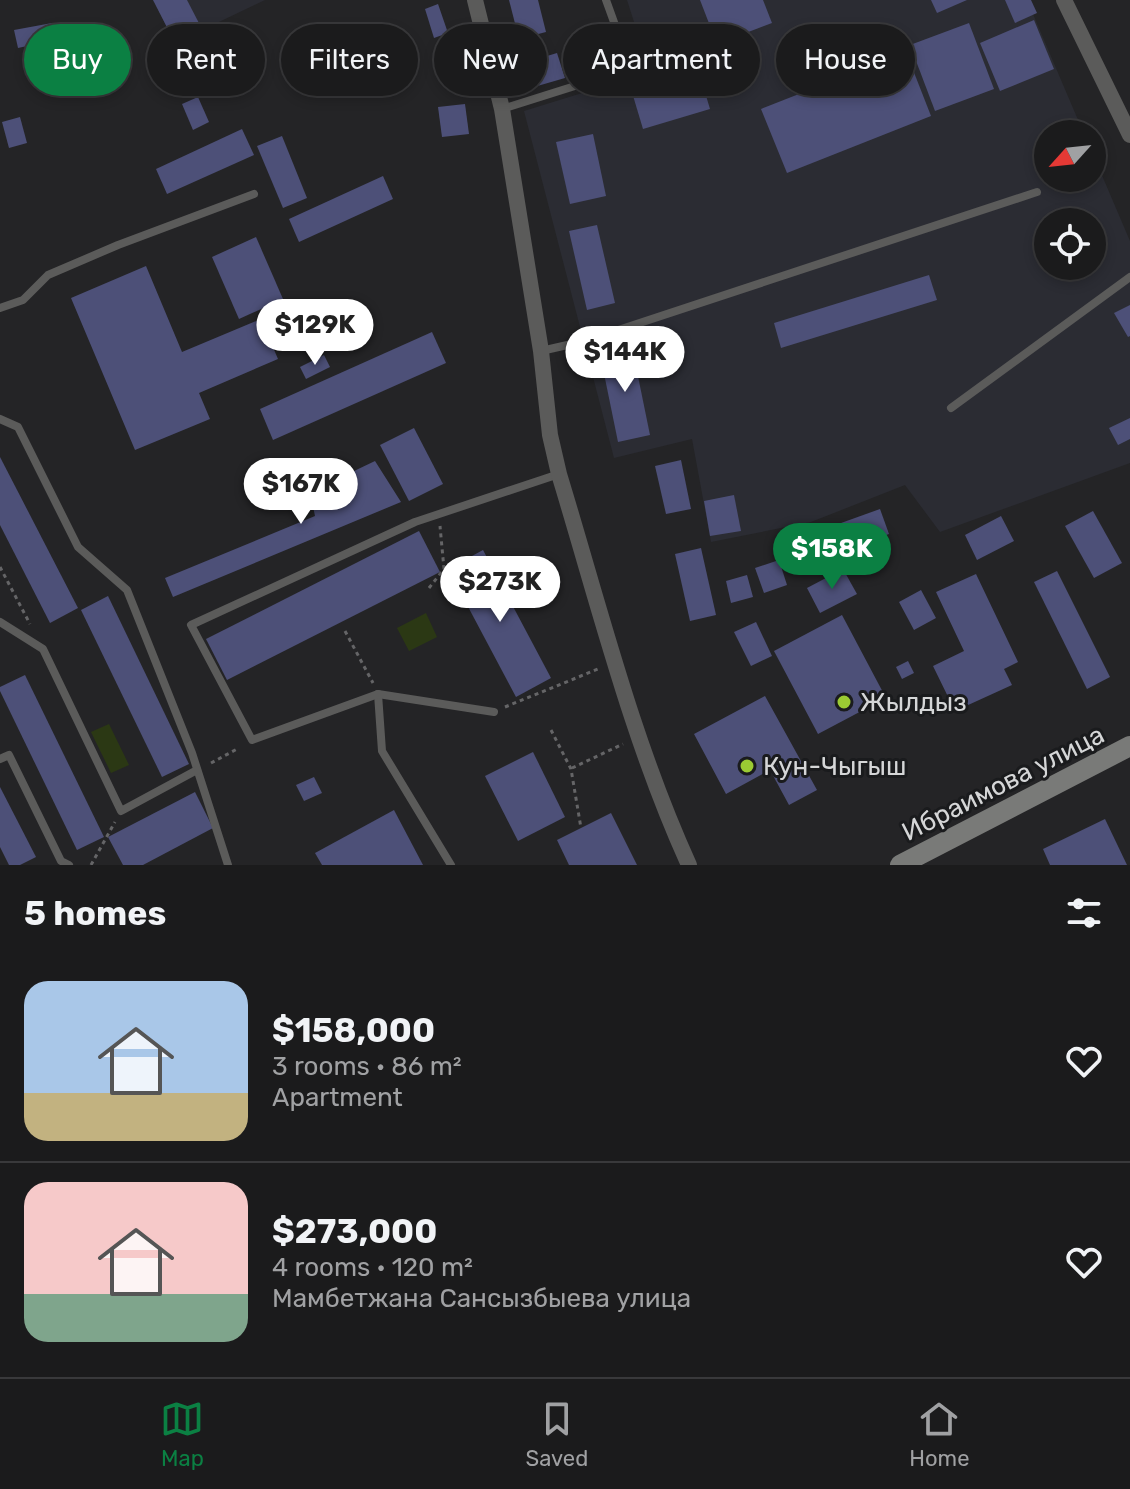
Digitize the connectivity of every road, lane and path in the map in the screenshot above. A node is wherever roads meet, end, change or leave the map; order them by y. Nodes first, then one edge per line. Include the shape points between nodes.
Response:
1 (475, 0) edge
2 (606, 0) edge
3 (1064, 0) edge
4 (502, 109) junction
5 (1130, 135) edge
6 (1037, 192) dead end
7 (254, 194) dead end
8 (1130, 277) edge
9 (0, 308) edge
10 (541, 351) junction
11 (951, 408) dead end
12 (0, 419) edge
13 (559, 474) junction
14 (439, 514) junction
15 (0, 567) edge
16 (429, 588) dead end
17 (0, 622) edge
18 (345, 631) dead end
19 (43, 649) junction
20 (616, 662) junction
21 (378, 694) junction
22 (494, 712) joint
23 (551, 730) dead end
24 (638, 737) junction
25 (252, 740) junction
26 (1130, 746) edge
27 (0, 759) edge
28 (219, 759) dead end
29 (571, 769) junction
30 (197, 770) junction
31 (121, 811) junction
32 (581, 828) dead end
33 (909, 863) edge
34 (69, 865) edge
35 (91, 865) edge
36 (228, 865) edge
37 (451, 865) edge
38 (689, 865) edge

1 - 4 street
2 - 4 lane via 622,57 613,74
3 - 5 street
4 - 10 street
6 - 10 lane
7 - 9 lane via 48,275 23,300
8 - 11 lane
10 - 13 street
12 - 30 lane via 18,427 78,547 127,590
13 - 14 lane
13 - 20 street
14 - 16 path via 444,569
14 - 25 lane via 191,625
15 - 19 path
17 - 19 lane
18 - 21 path
19 - 31 lane
20 - 22 path
20 - 24 street
21 - 22 lane
21 - 25 lane
21 - 37 lane via 382,751
23 - 29 path
24 - 29 path
24 - 38 street
25 - 28 path
26 - 33 street, Ибраимова улица
27 - 34 lane via 9,755 61,861
29 - 32 path
30 - 31 lane
30 - 36 lane
31 - 35 path

